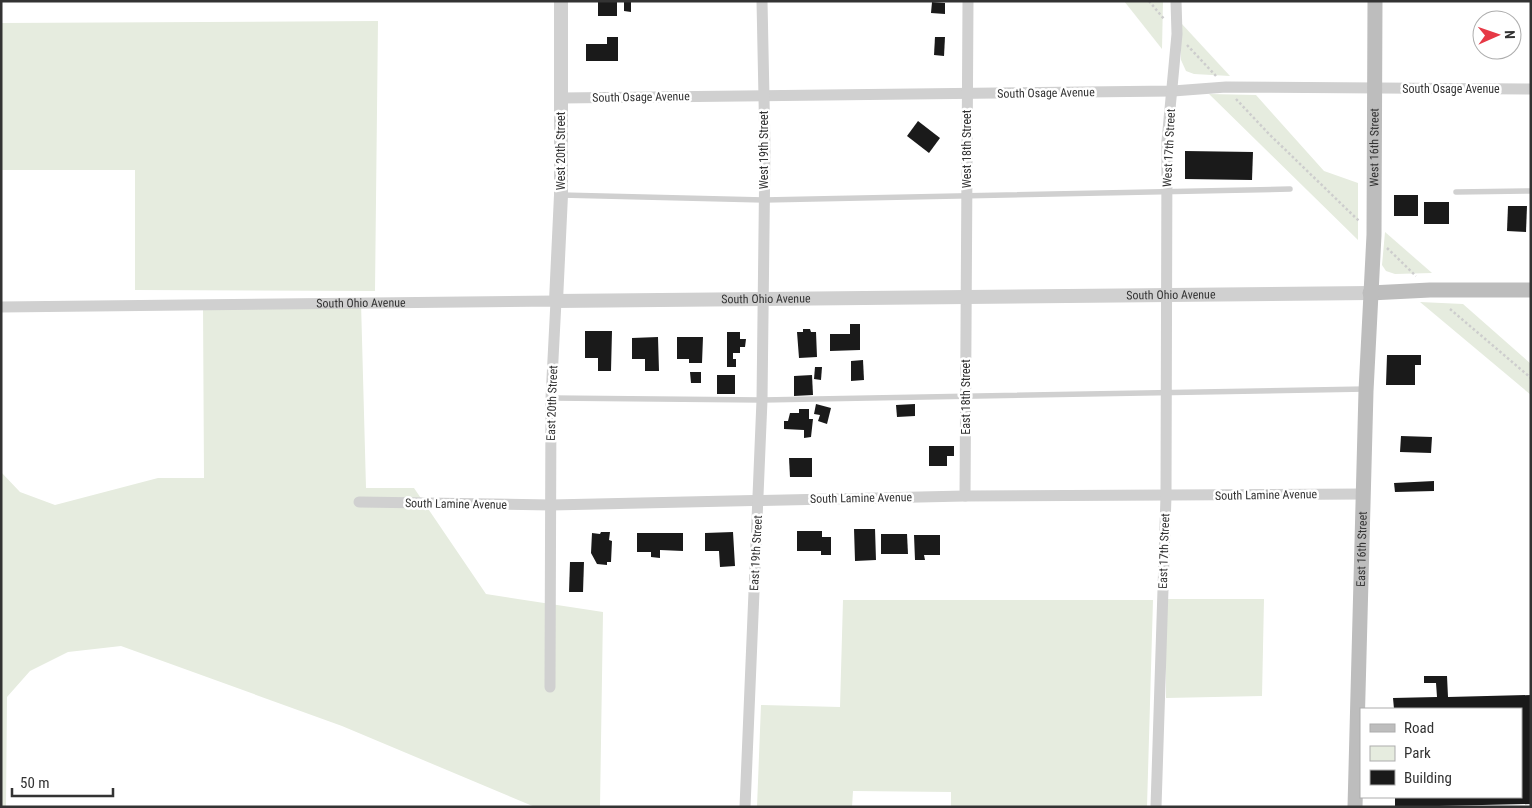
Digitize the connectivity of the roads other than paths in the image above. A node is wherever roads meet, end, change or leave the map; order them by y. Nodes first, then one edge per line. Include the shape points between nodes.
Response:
1 (561, 1) edge
2 (762, 1) edge
3 (968, 1) edge
4 (1176, 1) edge
5 (1375, 1) edge
6 (1374, 89) junction
7 (1531, 89) edge
8 (1173, 92) junction
9 (968, 94) junction
10 (764, 96) junction
11 (561, 98) junction
12 (1290, 189) dead end
13 (1531, 191) edge
14 (1166, 192) junction
15 (1456, 192) dead end
16 (562, 195) junction
17 (967, 196) junction
18 (764, 200) junction
19 (1531, 290) edge
20 (1370, 293) junction
21 (1166, 295) junction
22 (966, 297) junction
23 (764, 298) junction
24 (556, 301) junction
25 (1, 307) edge
26 (1366, 389) junction
27 (1166, 393) junction
28 (966, 397) junction
29 (551, 398) junction
30 (762, 400) junction
31 (1363, 494) junction
32 (965, 496) junction
33 (1166, 496) junction
34 (759, 500) junction
35 (359, 502) dead end
36 (551, 505) junction
37 (550, 687) dead end
38 (745, 807) edge
39 (1156, 807) edge
40 (1356, 807) edge

1 - 11 street, West 20th Street
2 - 10 street, West 19th Street
3 - 9 street, West 18th Street
4 - 8 street, West 17th Street
5 - 6 main road, West 16th Street
6 - 7 street, South Osage Avenue
6 - 8 street, South Osage Avenue via 1226,87
6 - 20 main road, West 16th Street via 1374,235
8 - 9 street, South Osage Avenue
8 - 14 street, West 17th Street via 1167,141
9 - 10 street, South Osage Avenue
9 - 17 street, West 18th Street
10 - 11 street, South Osage Avenue
10 - 18 street, West 19th Street
11 - 16 street, West 20th Street
12 - 14 lane
13 - 15 lane
14 - 17 lane
14 - 21 street, West 17th Street
16 - 18 lane
16 - 24 street, West 20th Street
17 - 18 lane
17 - 22 street, West 18th Street
18 - 23 street, West 19th Street
19 - 20 main road, South Ohio Avenue
20 - 21 street, South Ohio Avenue
20 - 26 main road, East 16th Street
21 - 22 street, South Ohio Avenue
21 - 27 street, East 17th Street
22 - 23 street, South Ohio Avenue
22 - 28 street, East 18th Street
23 - 24 street, South Ohio Avenue
23 - 30 street, East 19th Street
24 - 25 street, South Ohio Avenue
24 - 29 street, East 20th Street
26 - 27 lane
26 - 31 main road, East 16th Street
27 - 28 lane
27 - 33 street, East 17th Street
28 - 30 lane
28 - 32 street, East 18th Street
29 - 30 lane
29 - 36 street, East 20th Street
30 - 34 street, East 19th Street
31 - 33 street, South Lamine Avenue
31 - 40 main road, East 16th Street
32 - 33 street, South Lamine Avenue
32 - 34 street, South Lamine Avenue
33 - 39 street, East 17th Street
34 - 36 street, South Lamine Avenue
34 - 38 street, East 19th Street
35 - 36 street, South Lamine Avenue
36 - 37 street, East 20th Street

